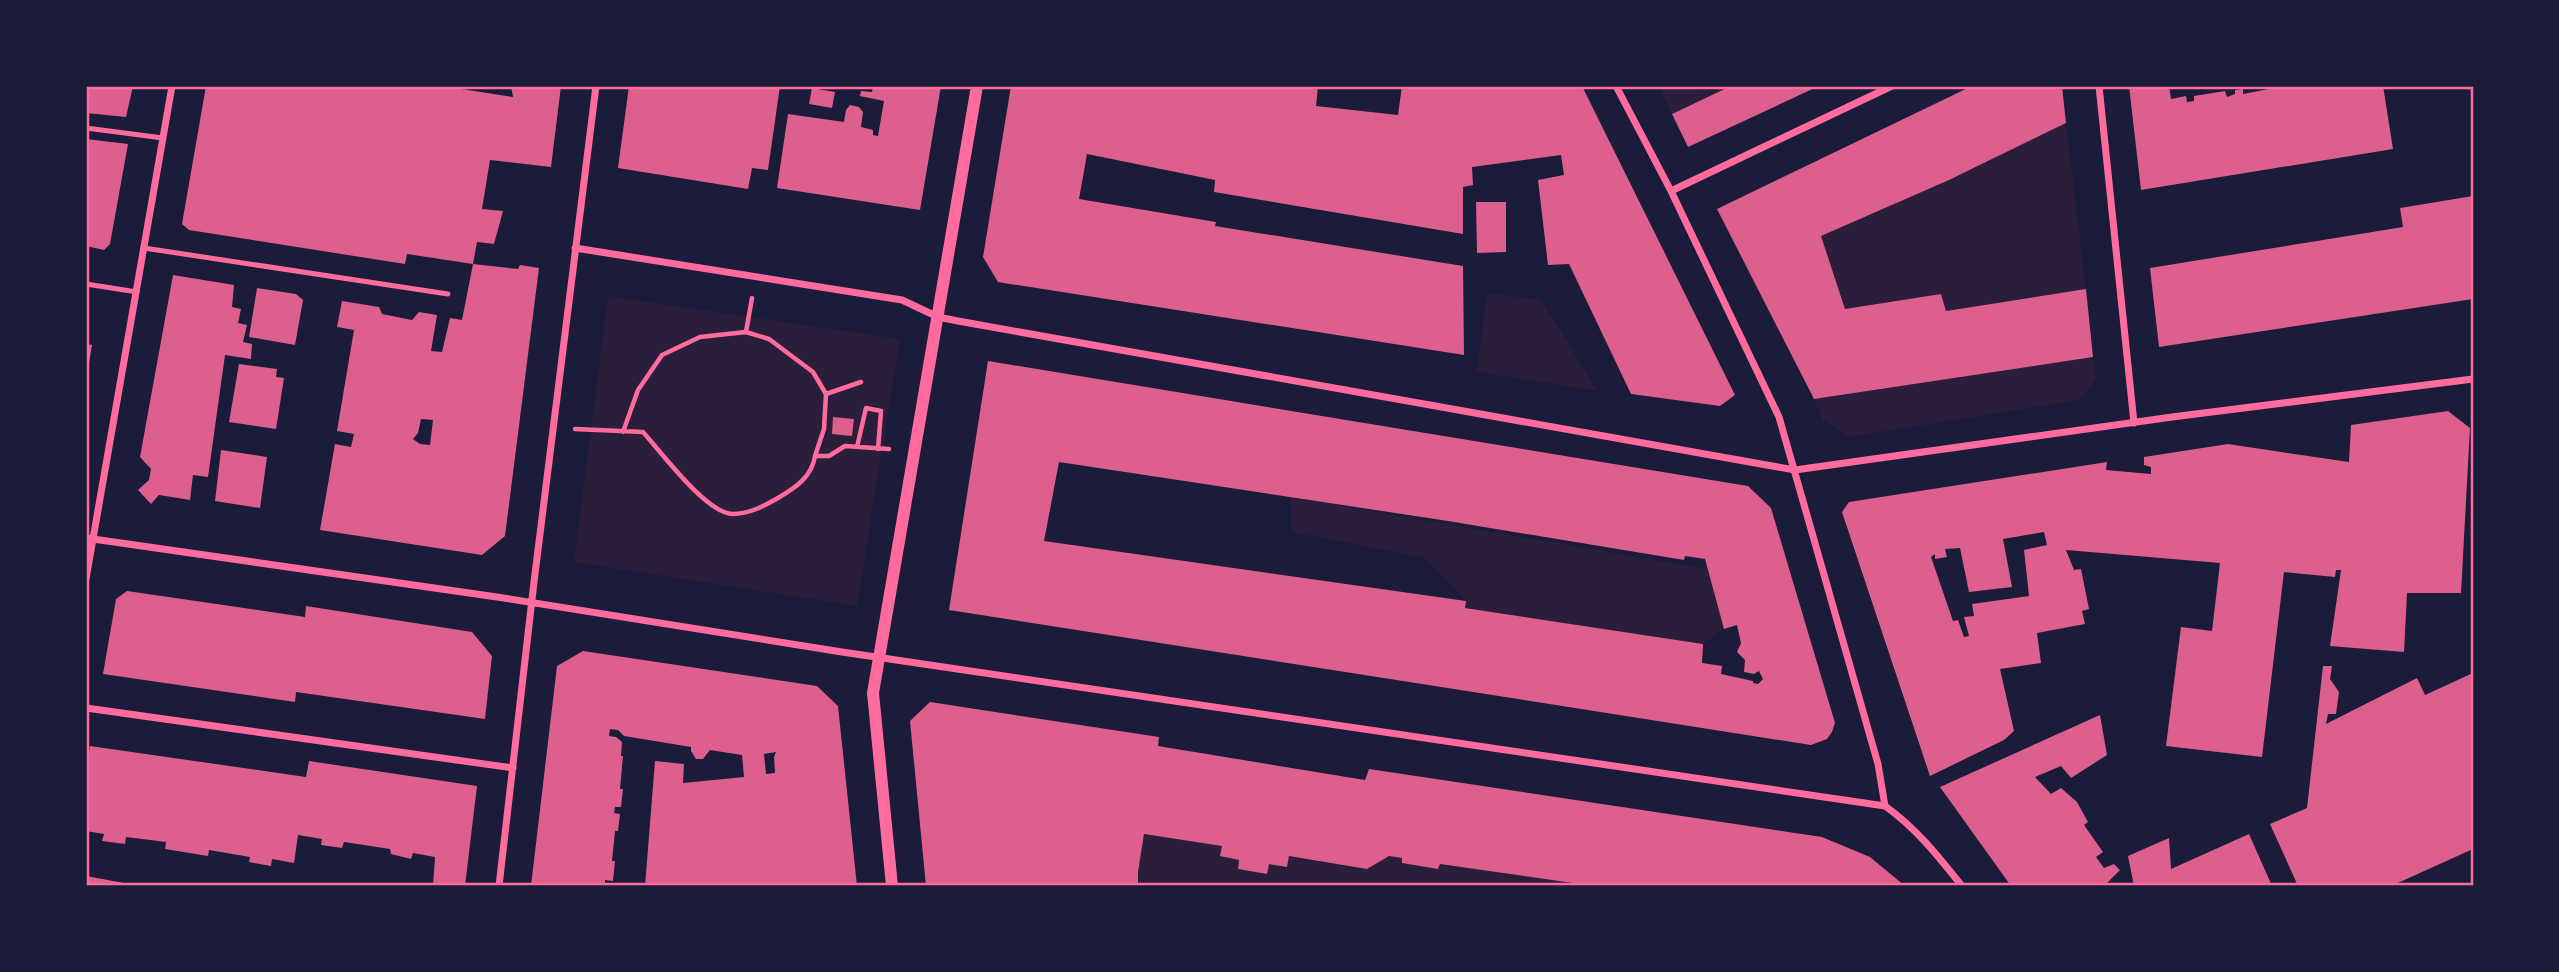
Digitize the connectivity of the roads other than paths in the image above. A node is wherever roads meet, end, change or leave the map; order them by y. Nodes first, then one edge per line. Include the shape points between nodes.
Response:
1 (172, 86) edge
2 (596, 86) edge
3 (977, 86) edge
4 (1616, 86) edge
5 (1892, 86) edge
6 (2099, 86) edge
7 (86, 128) edge
8 (163, 138) junction
9 (1671, 191) junction
10 (145, 248) junction
11 (575, 248) junction
12 (86, 284) edge
13 (137, 292) junction
14 (448, 294) dead end
15 (938, 317) junction
16 (2473, 379) edge
17 (2134, 423) junction
18 (1795, 470) junction
19 (89, 539) edge
20 (86, 579) edge
21 (532, 603) junction
22 (879, 657) junction
23 (86, 708) edge
24 (513, 768) junction
25 (1885, 806) junction
26 (499, 886) edge
27 (892, 886) edge
28 (1962, 886) edge

1 - 8 street
2 - 11 street
3 - 15 street
4 - 9 street
5 - 9 street
6 - 17 street
7 - 8 lane
8 - 10 street
9 - 18 street via 1779,417
10 - 13 street
10 - 14 lane
11 - 15 street via 902,300
11 - 21 street
12 - 13 lane
13 - 19 street
15 - 18 street
15 - 22 street
16 - 17 street
17 - 18 street
18 - 25 street via 1878,764
19 - 20 street
19 - 21 street
21 - 22 street
21 - 24 street
22 - 25 street
22 - 27 street via 873,693
23 - 24 street
24 - 26 street
25 - 28 street via 1909,823

